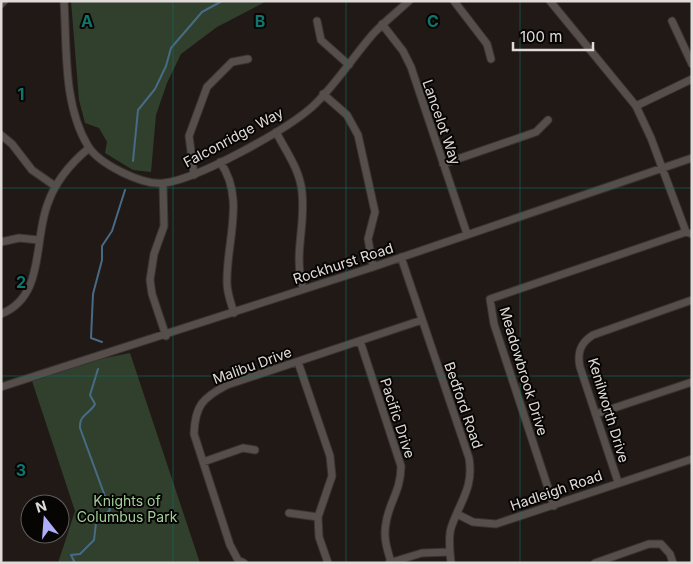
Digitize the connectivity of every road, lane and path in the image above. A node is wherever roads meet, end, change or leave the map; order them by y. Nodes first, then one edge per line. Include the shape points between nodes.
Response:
1 (4, 1) edge
2 (64, 1) edge
3 (409, 1) edge
4 (454, 1) edge
5 (550, 1) edge
6 (1, 4) edge
7 (672, 20) dead end
8 (317, 21) dead end
9 (382, 24) junction
10 (248, 59) dead end
11 (492, 59) dead end
12 (692, 64) edge
13 (349, 65) junction
14 (692, 79) edge
15 (323, 94) junction
16 (636, 106) junction
17 (548, 120) dead end
18 (276, 132) junction
19 (1, 135) edge
20 (89, 148) junction
21 (692, 158) edge
22 (220, 162) junction
23 (443, 164) junction
24 (662, 168) junction
25 (194, 175) junction
26 (163, 184) junction
27 (55, 186) junction
28 (689, 233) edge
29 (467, 234) junction
30 (39, 240) junction
31 (1, 242) edge
32 (401, 257) junction
33 (373, 267) junction
34 (303, 290) junction
35 (692, 300) edge
36 (234, 313) junction
37 (1, 314) edge
38 (422, 320) junction
39 (166, 336) junction
40 (360, 341) junction
41 (298, 362) junction
42 (692, 382) edge
43 (1, 387) edge
44 (596, 414) junction
45 (255, 450) dead end
46 (692, 459) edge
47 (203, 462) junction
48 (618, 482) junction
49 (554, 506) junction
50 (289, 513) dead end
51 (457, 514) junction
52 (318, 517) junction
53 (450, 552) junction
54 (390, 562) edge
55 (600, 562) edge
56 (244, 563) edge
57 (328, 563) edge
58 (450, 563) edge
59 (672, 563) edge

1 - 6 street
2 - 20 street via 73,106
3 - 9 street, Falconridge Way
4 - 11 street via 487,44
5 - 16 street
7 - 12 street
8 - 13 street via 321,40
9 - 13 street, Falconridge Way
9 - 23 street, Lancelot Way via 407,59
10 - 25 street via 232,62 207,87 189,136
13 - 15 street, Falconridge Way
14 - 16 street
15 - 18 street, Falconridge Way via 312,107
15 - 33 street via 346,114 359,141 375,212 368,239
16 - 24 street
17 - 23 street via 536,132
18 - 22 street, Falconridge Way
18 - 34 street via 298,173 302,192 298,270
19 - 27 street via 32,170
20 - 26 street, Falconridge Way via 115,168 139,180
20 - 27 street via 76,158
21 - 24 street, Rockhurst Road
22 - 25 street, Falconridge Way
22 - 36 street via 231,180 234,197 227,284
23 - 29 street, Lancelot Way
24 - 28 street
24 - 29 street, Rockhurst Road
25 - 26 street, Falconridge Way
26 - 39 street via 164,226 154,254 150,280
27 - 30 street via 47,204
28 - 49 street, Meadowbrook Drive via 490,299 494,324
29 - 32 street, Rockhurst Road
30 - 31 street via 19,238
30 - 37 street via 27,294 18,306
32 - 33 street, Rockhurst Road
32 - 38 street, Bedford Road
33 - 34 street, Rockhurst Road
34 - 36 street, Rockhurst Road
35 - 44 street, Kenilworth Drive via 593,335 580,346 578,360
36 - 39 street, Rockhurst Road
38 - 40 street, Malibu Drive
38 - 51 street, Bedford Road via 472,473
39 - 43 street, Rockhurst Road via 83,359
40 - 41 street, Malibu Drive
40 - 54 street, Pacific Drive via 401,466 401,481 386,521 384,536
41 - 47 street, Malibu Drive via 208,394 194,418 194,434
41 - 52 street via 330,456 332,476
42 - 44 street
44 - 48 street, Kenilworth Drive
45 - 47 street via 242,448
46 - 48 street, Hadleigh Road
47 - 56 street, Malibu Drive via 230,545 238,560
48 - 49 street, Hadleigh Road
49 - 51 street, Hadleigh Road via 496,524 473,522
50 - 52 street
51 - 53 street, Bedford Road via 450,529
52 - 57 street via 319,537
53 - 54 street via 422,553
53 - 58 street, Bedford Road
55 - 59 street via 649,544 661,544 670,554

